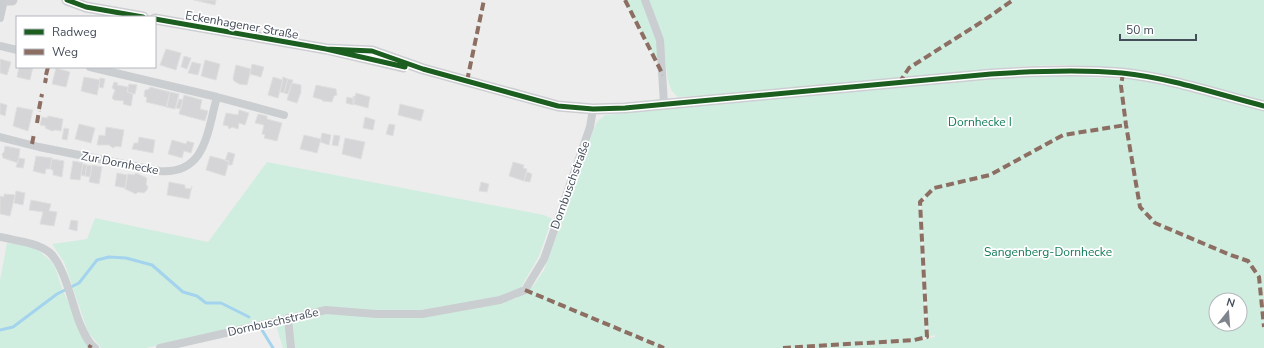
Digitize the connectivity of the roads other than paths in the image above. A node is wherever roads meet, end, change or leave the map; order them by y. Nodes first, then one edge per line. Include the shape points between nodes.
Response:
1 (4, 0) edge
2 (8, 0) edge
3 (12, 0) edge
4 (67, 0) edge
5 (645, 0) edge
6 (138, 16) edge
7 (0, 18) edge
8 (156, 19) edge
9 (0, 46) edge
10 (16, 50) edge
11 (94, 68) edge
12 (217, 97) junction
13 (664, 104) junction
14 (1264, 106) edge
15 (593, 109) junction
16 (284, 115) dead end
17 (0, 137) edge
18 (0, 237) edge
19 (288, 318) junction
20 (95, 348) edge
21 (160, 348) edge
22 (291, 348) edge

1 - 7 street
2 - 3 main road
4 - 6 main road
5 - 13 street via 660,40
8 - 15 main road, Eckenhagener Straße via 326,49 372,51 423,70 558,106
9 - 10 street
11 - 12 street
12 - 16 street
12 - 17 street, Zur Dornhecke via 199,155 191,164 177,170 152,170
13 - 14 main road, Eckenhagener Straße via 1050,70 1116,73 1153,78
13 - 15 main road, Eckenhagener Straße
15 - 19 street, Dornbuschstraße via 590,127 544,260 525,290 500,300 422,314 326,310
18 - 20 street via 32,244 51,253 60,266 80,325
19 - 21 street, Dornbuschstraße
19 - 22 street

